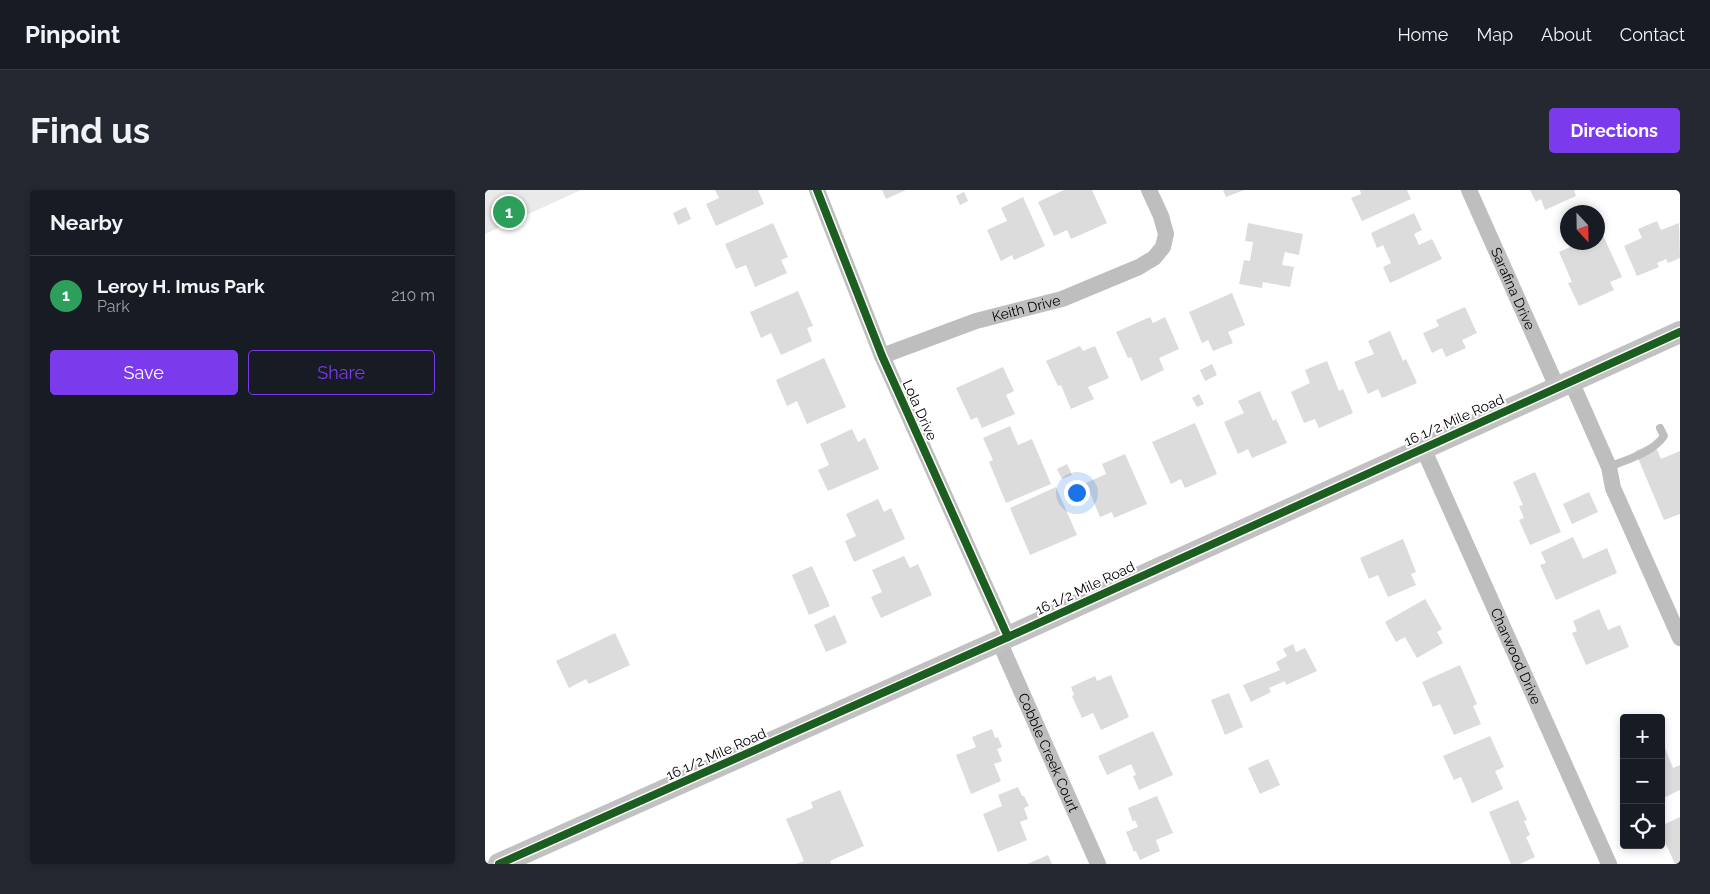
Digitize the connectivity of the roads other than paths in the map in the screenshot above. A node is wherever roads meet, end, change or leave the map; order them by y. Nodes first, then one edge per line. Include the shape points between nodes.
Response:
1 (817, 190) edge
2 (1149, 190) edge
3 (1469, 190) edge
4 (1680, 332) edge
5 (882, 356) junction
6 (1564, 384) junction
7 (1660, 428) dead end
8 (1423, 448) junction
9 (1609, 467) junction
10 (1680, 638) edge
11 (1003, 639) junction
12 (499, 864) edge
13 (1098, 864) edge
14 (1609, 864) edge

1 - 5 street, Lola Drive
2 - 5 street, Keith Drive via 1165,234 1163,248 1154,258 1062,299 976,321
3 - 6 street, Sarafina Drive
4 - 6 street, 16 1/2 Mile Road
5 - 11 street, Lola Drive
6 - 8 street, 16 1/2 Mile Road
6 - 9 street, Sarafina Drive
7 - 9 lane via 1664,436 1658,444
8 - 11 street, 16 1/2 Mile Road
8 - 14 street, Charwood Drive
9 - 10 street, Sarafina Drive via 1613,488
11 - 12 street, 16 1/2 Mile Road
11 - 13 street, Cobble Creek Court

